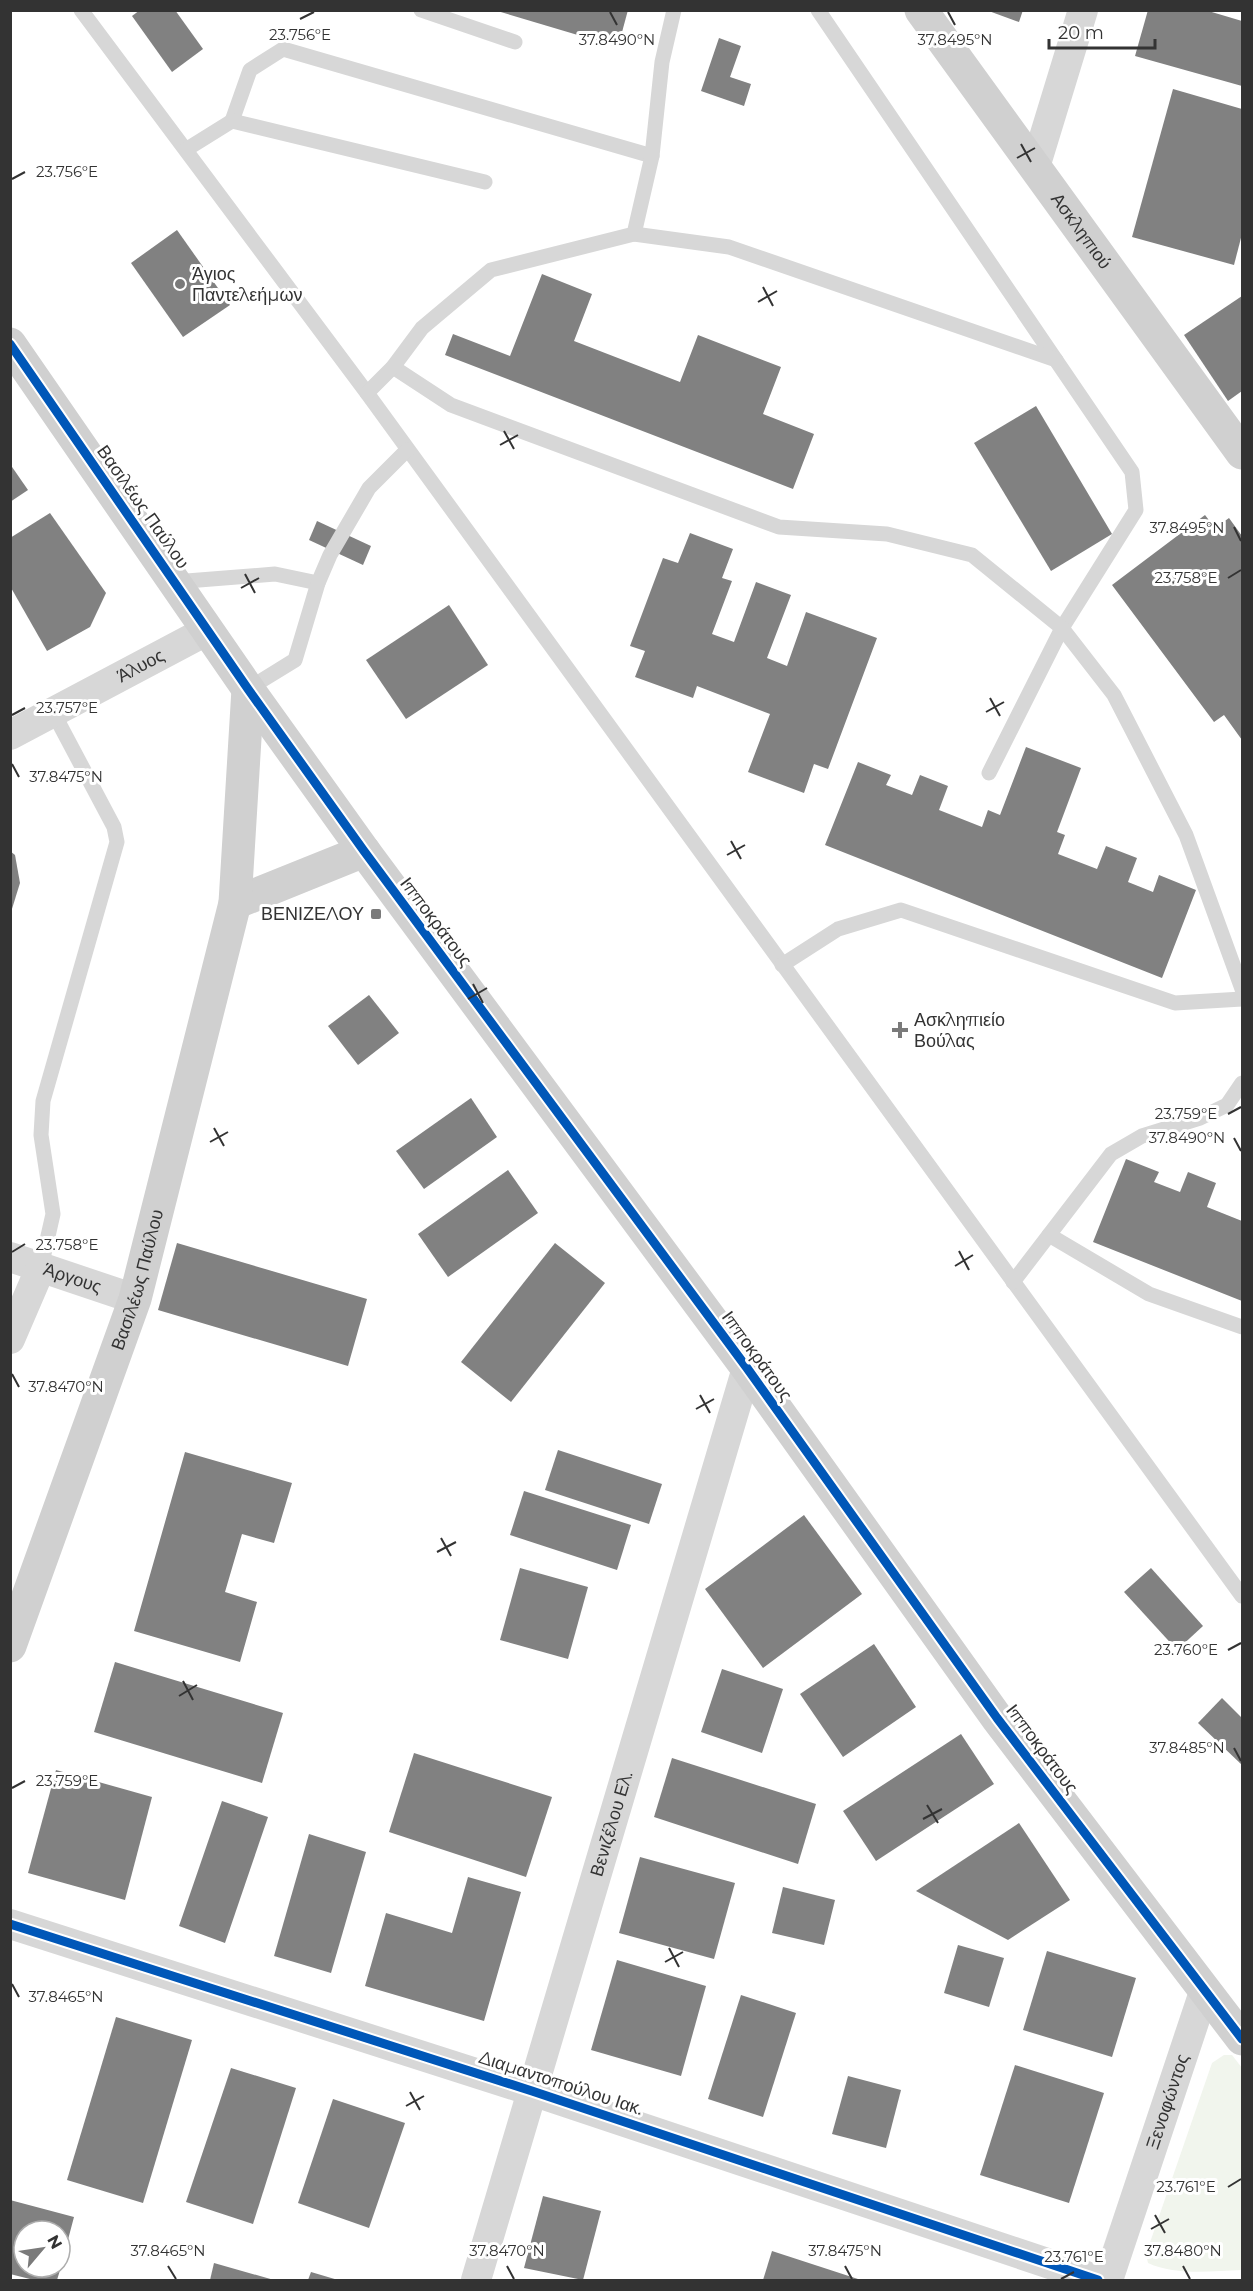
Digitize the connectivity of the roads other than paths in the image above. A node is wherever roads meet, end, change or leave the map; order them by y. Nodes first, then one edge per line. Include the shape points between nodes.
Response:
1 (81, 10) edge
2 (421, 10) edge
3 (674, 10) edge
4 (818, 10) edge
5 (921, 10) edge
6 (1083, 10) edge
7 (515, 42) dead end
8 (232, 121) junction
9 (187, 149) junction
10 (652, 156) junction
11 (1035, 167) junction
12 (485, 182) dead end
13 (634, 234) junction
14 (10, 344) edge
15 (1056, 360) junction
16 (393, 367) junction
17 (367, 393) junction
18 (407, 450) junction
19 (1242, 453) edge
20 (174, 582) junction
21 (318, 583) junction
22 (1062, 628) junction
23 (208, 630) junction
24 (248, 689) junction
25 (52, 712) junction
26 (10, 735) edge
27 (989, 773) dead end
28 (364, 851) junction
29 (235, 903) junction
30 (782, 965) junction
31 (1242, 989) edge
32 (1242, 999) edge
33 (1242, 1083) edge
34 (1049, 1235) junction
35 (10, 1257) edge
36 (41, 1267) junction
37 (1013, 1282) junction
38 (135, 1299) junction
39 (1242, 1327) edge
40 (10, 1339) edge
41 (747, 1368) junction
42 (1242, 1596) edge
43 (10, 1646) edge
44 (10, 1924) edge
45 (1204, 1992) junction
46 (1242, 2039) edge
47 (532, 2091) junction
48 (476, 2280) edge
49 (1098, 2280) edge
50 (1108, 2280) edge

1 - 9 lane
2 - 7 lane
3 - 10 lane via 662,62
4 - 15 lane
5 - 11 street, Ασκληπιού
6 - 11 street
8 - 9 lane
8 - 10 lane via 250,70 284,49
8 - 12 lane
9 - 17 lane
10 - 13 lane
11 - 19 street, Ασκληπιού
13 - 15 lane via 729,247
13 - 16 lane via 491,270 422,328
14 - 20 street, Βασιλέως Παύλου
15 - 22 lane via 1132,472 1136,510
16 - 17 lane
16 - 22 lane via 451,405 779,527 888,534 972,555
17 - 18 lane
18 - 21 lane via 369,488
18 - 30 lane
20 - 21 lane via 275,574
20 - 23 street, Βασιλέως Παύλου
21 - 24 lane via 295,660
22 - 27 lane
22 - 31 lane via 1114,695 1186,835
23 - 24 street, Βασιλέως Παύλου
23 - 25 street, Άλυος
24 - 28 street, Ιπποκράτους
24 - 29 street, Βασιλέως Παύλου
25 - 26 street, Άλυος
25 - 36 lane via 114,827 117,842 43,1101 41,1135 52,1214
28 - 29 street
28 - 41 street, Ιπποκράτους
29 - 38 street, Βασιλέως Παύλου
30 - 32 lane via 838,929 901,910 1175,1003
30 - 37 lane
33 - 34 lane via 1227,1105 1142,1136 1111,1154
34 - 37 lane
34 - 39 lane via 1149,1294
35 - 36 street, Άργους
36 - 38 street, Άργους
36 - 40 street
37 - 42 lane
38 - 43 street, Βασιλέως Παύλου
41 - 45 street, Ιπποκράτους via 997,1718
41 - 47 street, Βενιζέλου Ελ.
44 - 47 street, Διαμαντοπούλου Ιακ.
45 - 46 street, Ιπποκράτους
45 - 50 street, Ξενοφώντος
47 - 48 street, Βενιζέλου Ελ.
47 - 49 street, Διαμαντοπούλου Ιακ.

